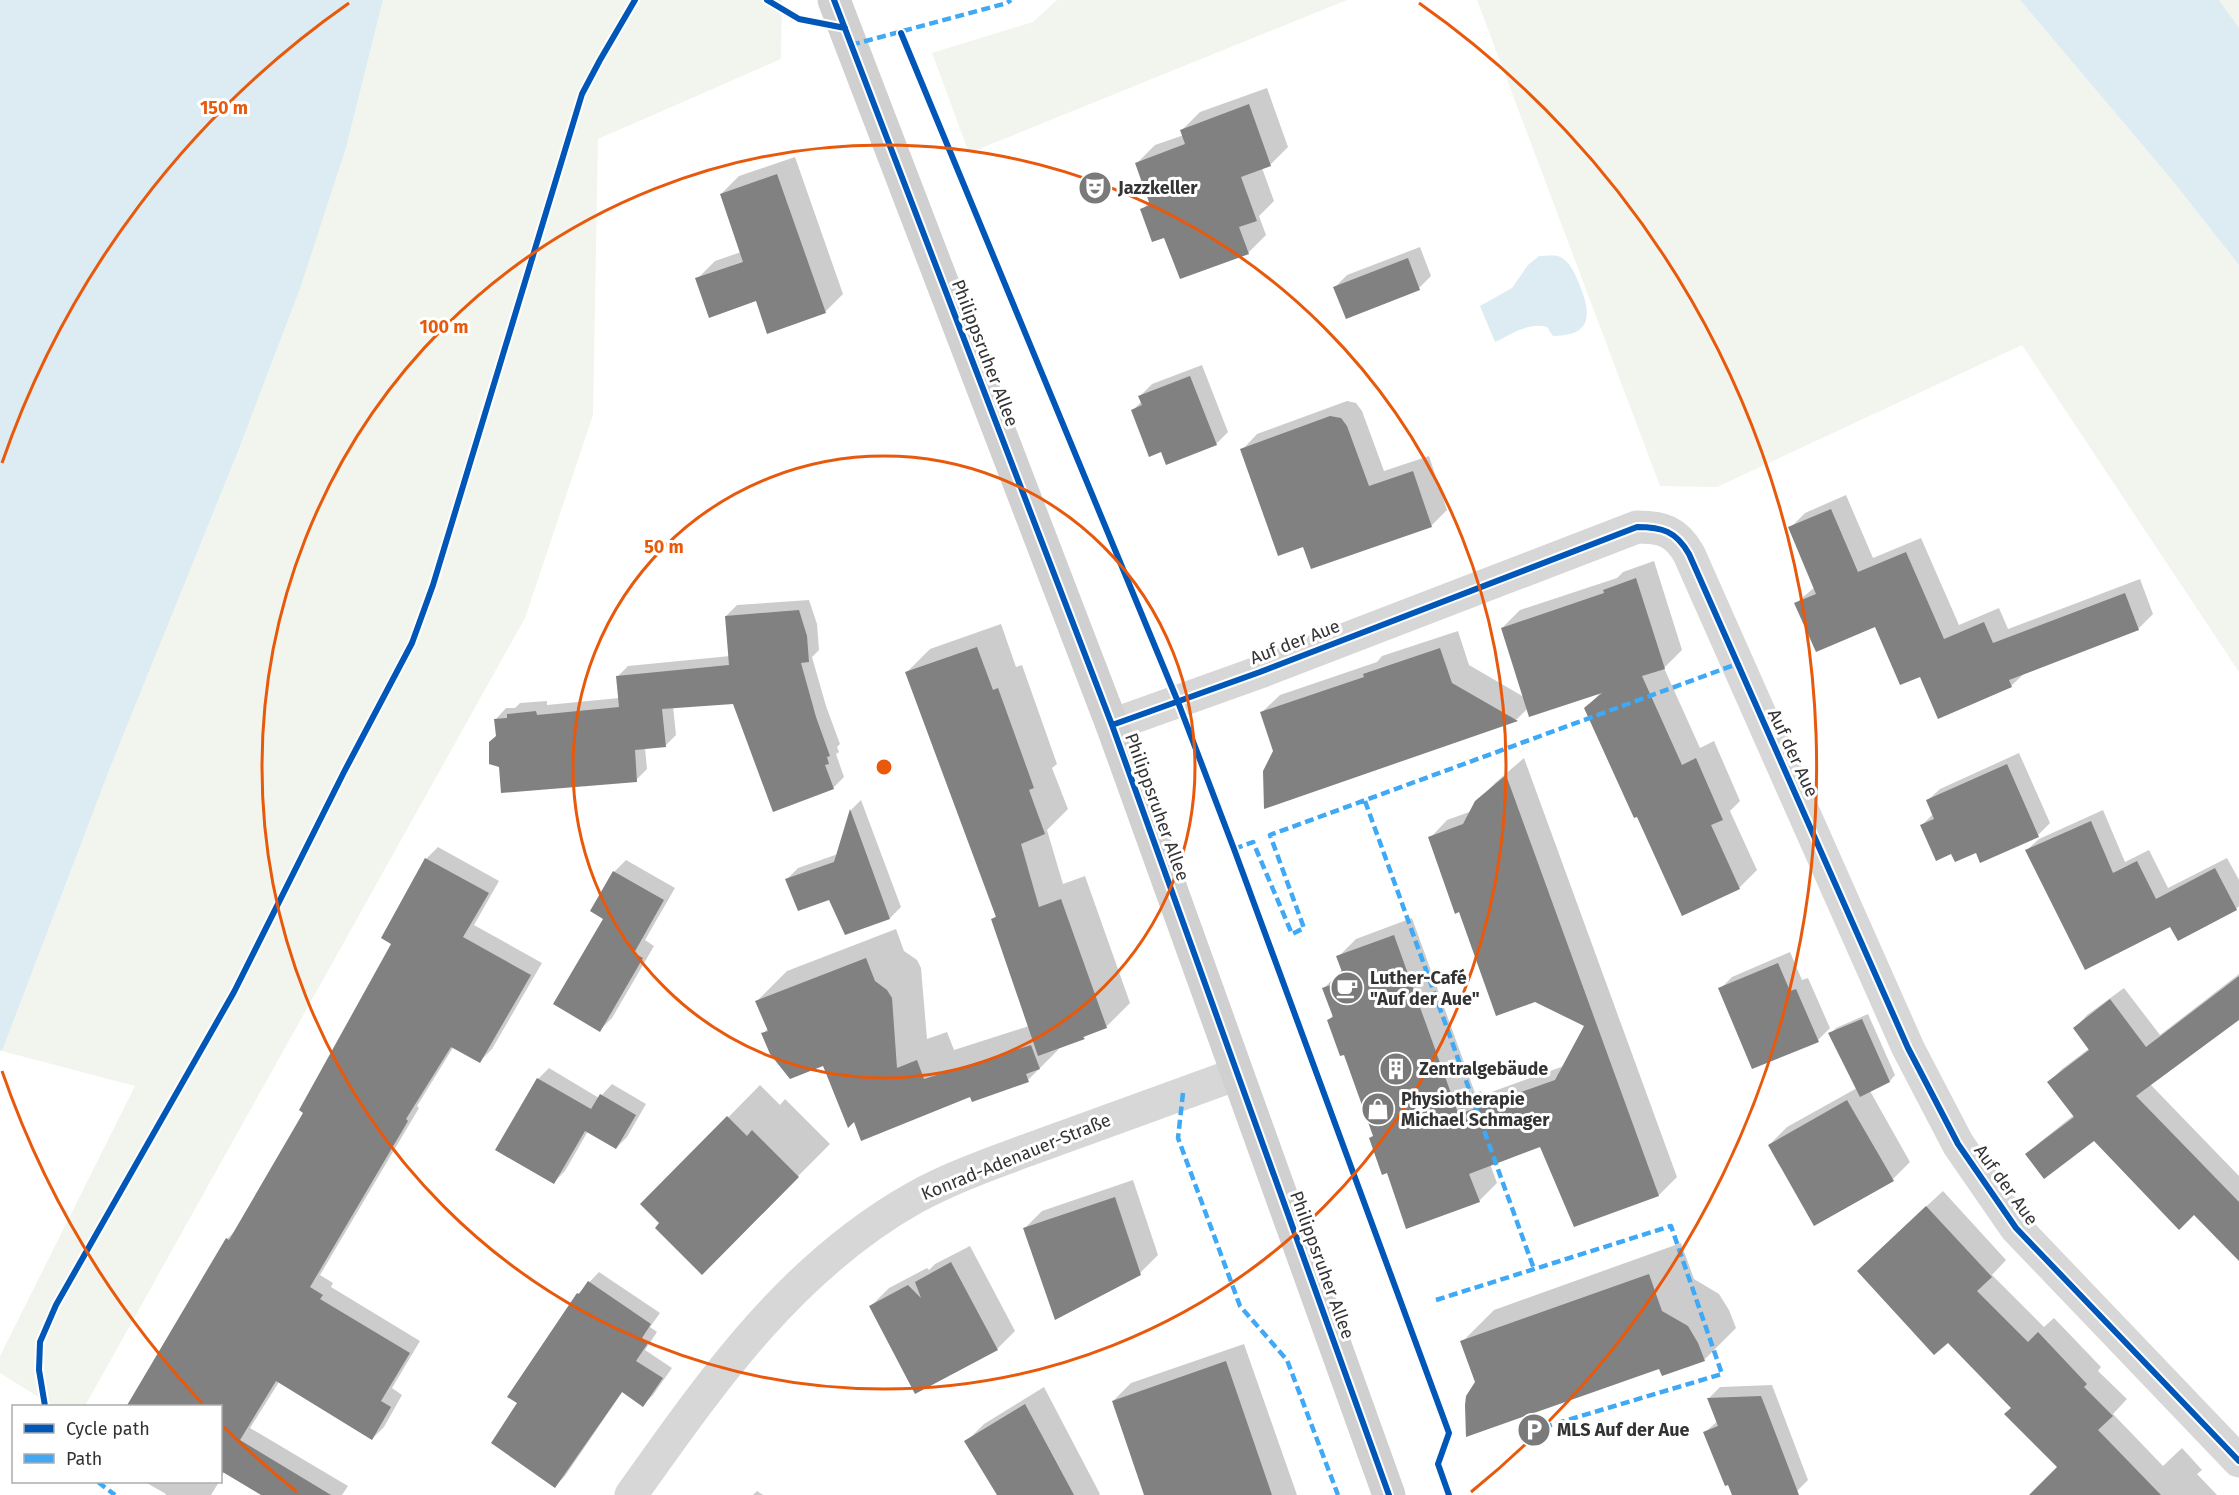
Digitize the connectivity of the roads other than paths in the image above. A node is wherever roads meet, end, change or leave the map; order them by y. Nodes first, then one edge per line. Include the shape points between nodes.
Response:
1 (834, 0) edge
2 (1112, 725) junction
3 (1237, 1074) junction
4 (2239, 1461) edge
5 (631, 1495) edge
6 (1389, 1495) edge

1 - 2 main road, Philippsruher Allee
2 - 3 main road, Philippsruher Allee
2 - 4 street, Auf der Aue via 1636,527 1657,527 1681,541 1908,1048 1958,1144 2016,1228
3 - 5 street, Konrad-Adenauer-Straße via 949,1182 914,1198 849,1241 777,1305 737,1351
3 - 6 main road, Philippsruher Allee

